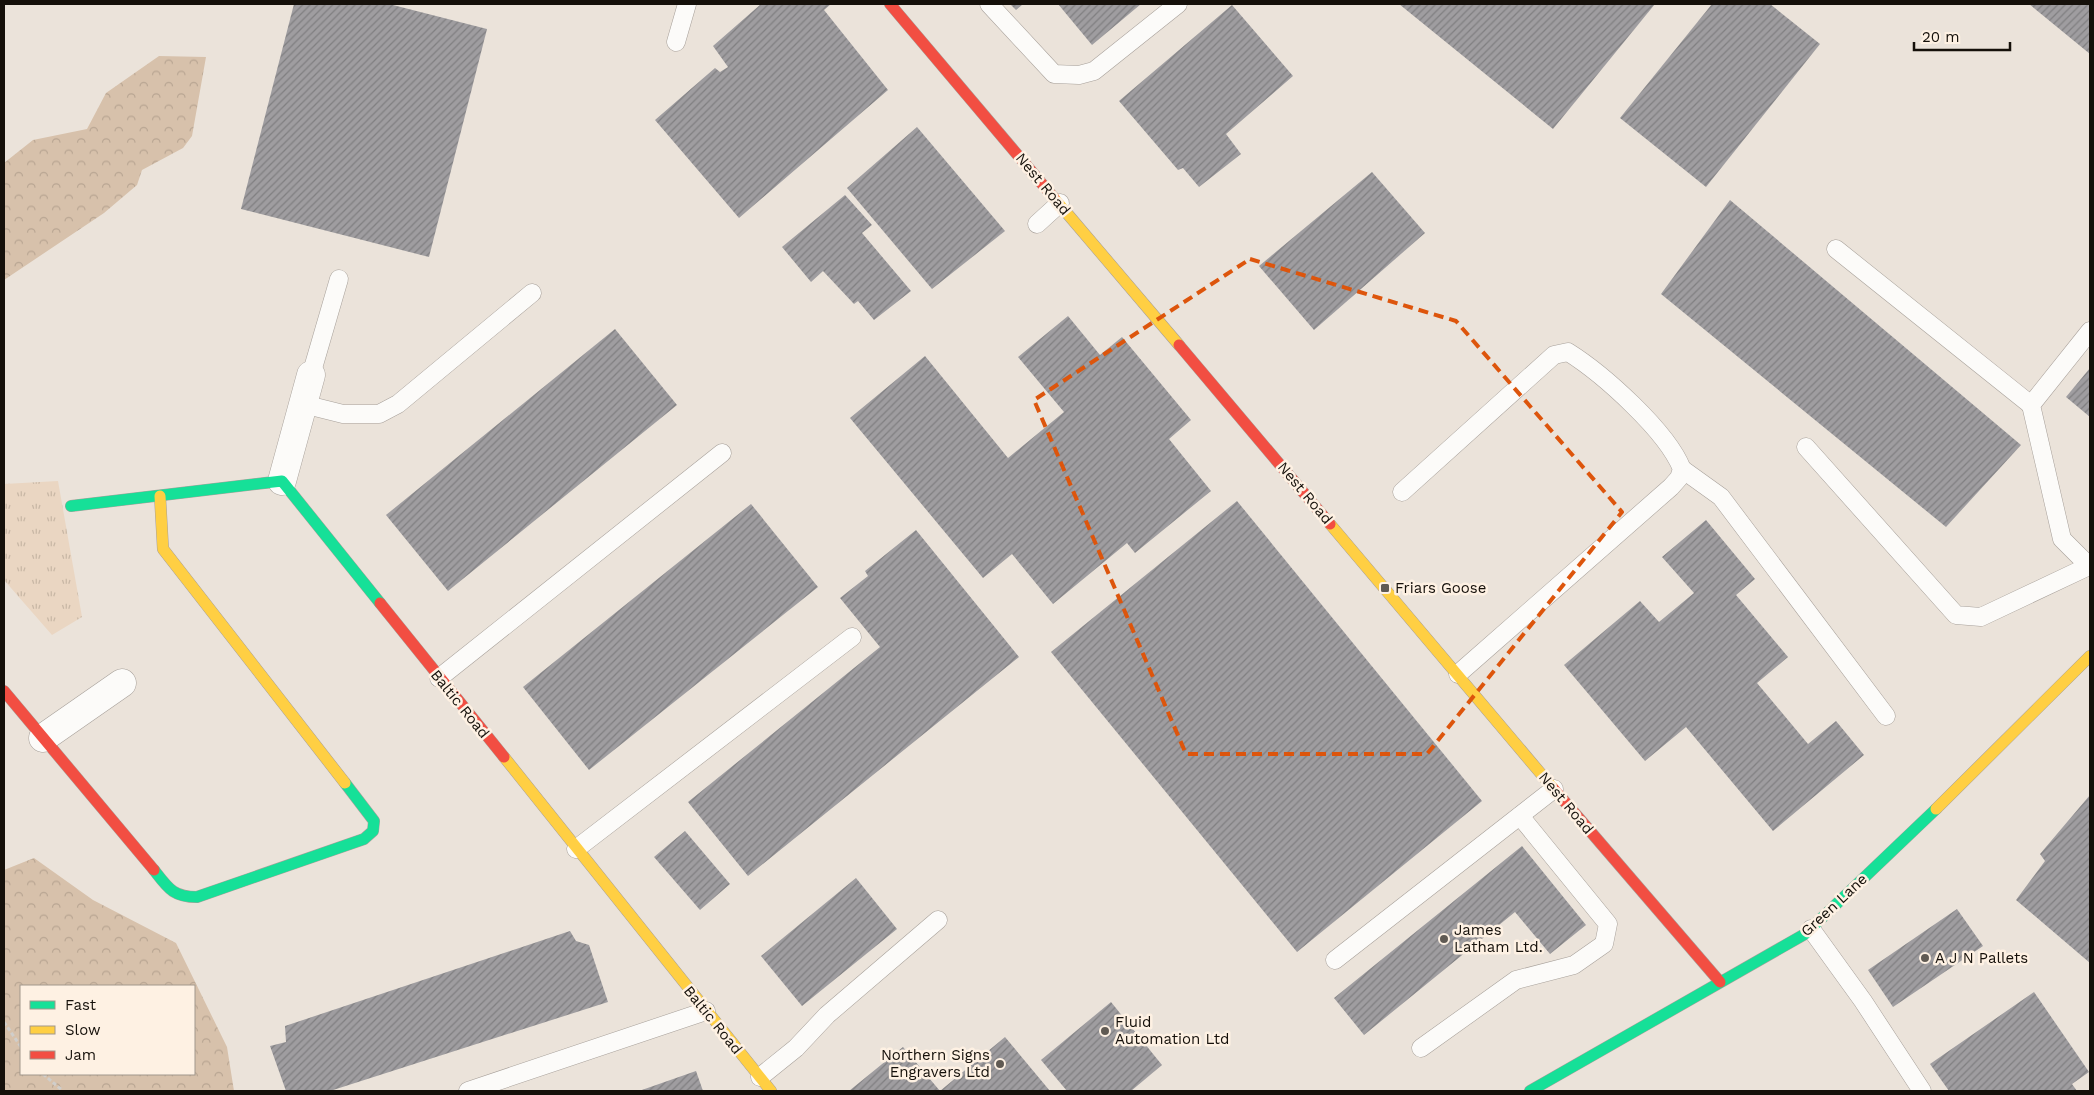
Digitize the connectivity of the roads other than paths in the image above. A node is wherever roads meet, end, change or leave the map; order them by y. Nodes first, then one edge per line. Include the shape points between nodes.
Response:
1 (687, 4) edge
2 (890, 4) edge
3 (989, 4) edge
4 (1178, 4) edge
5 (676, 42) dead end
6 (1060, 204) junction
7 (1038, 224) dead end
8 (1836, 249) dead end
9 (339, 279) dead end
10 (532, 293) dead end
11 (2090, 331) edge
12 (311, 375) joint
13 (303, 404) junction
14 (2031, 405) junction
15 (1806, 447) dead end
16 (722, 452) dead end
17 (1682, 469) junction
18 (282, 481) junction
19 (1402, 492) dead end
20 (160, 496) junction
21 (71, 506) dead end
22 (2090, 566) edge
23 (852, 637) dead end
24 (2090, 656) edge
25 (1458, 674) junction
26 (439, 678) junction
27 (122, 683) dead end
28 (4, 691) edge
29 (1886, 716) dead end
30 (43, 738) junction
31 (1554, 789) junction
32 (1520, 816) junction
33 (576, 849) junction
34 (938, 920) dead end
35 (1811, 929) junction
36 (1335, 960) dead end
37 (1720, 982) junction
38 (706, 1011) junction
39 (1421, 1048) dead end
40 (760, 1077) junction
41 (468, 1091) edge
42 (772, 1091) edge
43 (1530, 1091) edge
44 (1922, 1091) edge

1 - 5 lane
2 - 6 street, Nest Road
3 - 4 lane via 1054,74 1079,75 1094,71
6 - 7 lane
6 - 25 street, Nest Road
8 - 14 lane
9 - 12 lane
10 - 13 lane via 398,404 379,414 343,414
11 - 14 lane
12 - 13 street
13 - 18 street
14 - 22 lane via 2062,540
15 - 22 lane via 1956,615 1981,617
16 - 26 lane
17 - 19 lane via 1671,447 1630,402 1568,352 1554,355
17 - 25 lane via 1671,487
17 - 29 lane via 1721,497
18 - 20 street
18 - 26 street, Baltic Road
20 - 21 street
20 - 30 street via 163,550 374,821 373,831 364,839 197,897 184,897 172,892
23 - 33 lane
24 - 35 street, Green Lane
25 - 31 street, Nest Road
26 - 33 street, Baltic Road
27 - 30 street
28 - 30 street
31 - 32 lane
31 - 37 street, Nest Road
32 - 36 lane
32 - 39 lane via 1608,924 1604,944 1574,965 1516,980
33 - 38 street, Baltic Road
34 - 40 lane
35 - 37 street, Green Lane
35 - 44 lane via 1863,1000
37 - 43 street, Green Lane
38 - 40 street, Baltic Road
38 - 41 lane
40 - 42 street, Baltic Road

